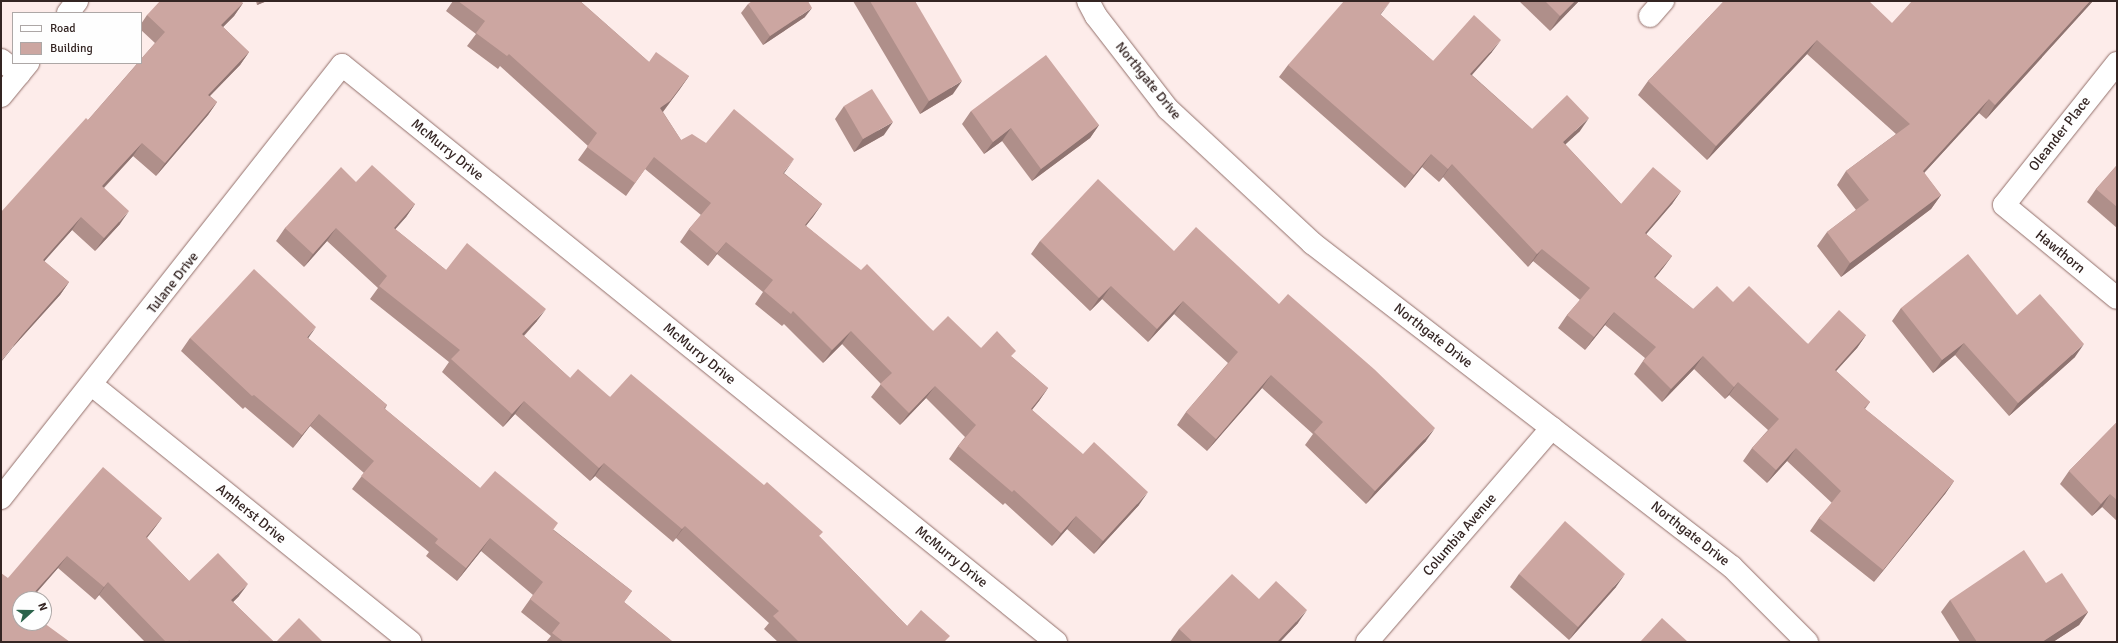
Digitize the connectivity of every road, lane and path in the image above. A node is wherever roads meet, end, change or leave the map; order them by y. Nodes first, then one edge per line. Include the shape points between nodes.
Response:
1 (77, 1) edge
2 (1088, 1) edge
3 (69, 12) edge
4 (1, 60) edge
5 (2117, 63) edge
6 (12, 64) edge
7 (12, 64) edge
8 (342, 65) joint
9 (24, 68) edge
10 (1, 96) edge
11 (2004, 205) joint
12 (2117, 298) edge
13 (92, 385) junction
14 (1552, 428) junction
15 (1, 498) edge
16 (410, 642) edge
17 (1056, 642) edge
18 (1367, 642) edge
19 (1807, 642) edge

1 - 3 street
2 - 14 street, Northgate Drive via 1096,16 1168,109 1312,243
4 - 7 street
5 - 11 street, Oleander Place
6 - 9 street
8 - 13 street, Tulane Drive
8 - 17 street, McMurry Drive
9 - 10 street
11 - 12 street, Hawthorn
13 - 15 street, Tulane Drive
13 - 16 street, Amherst Drive
14 - 18 street, Columbia Avenue
14 - 19 street, Northgate Drive via 1732,567

